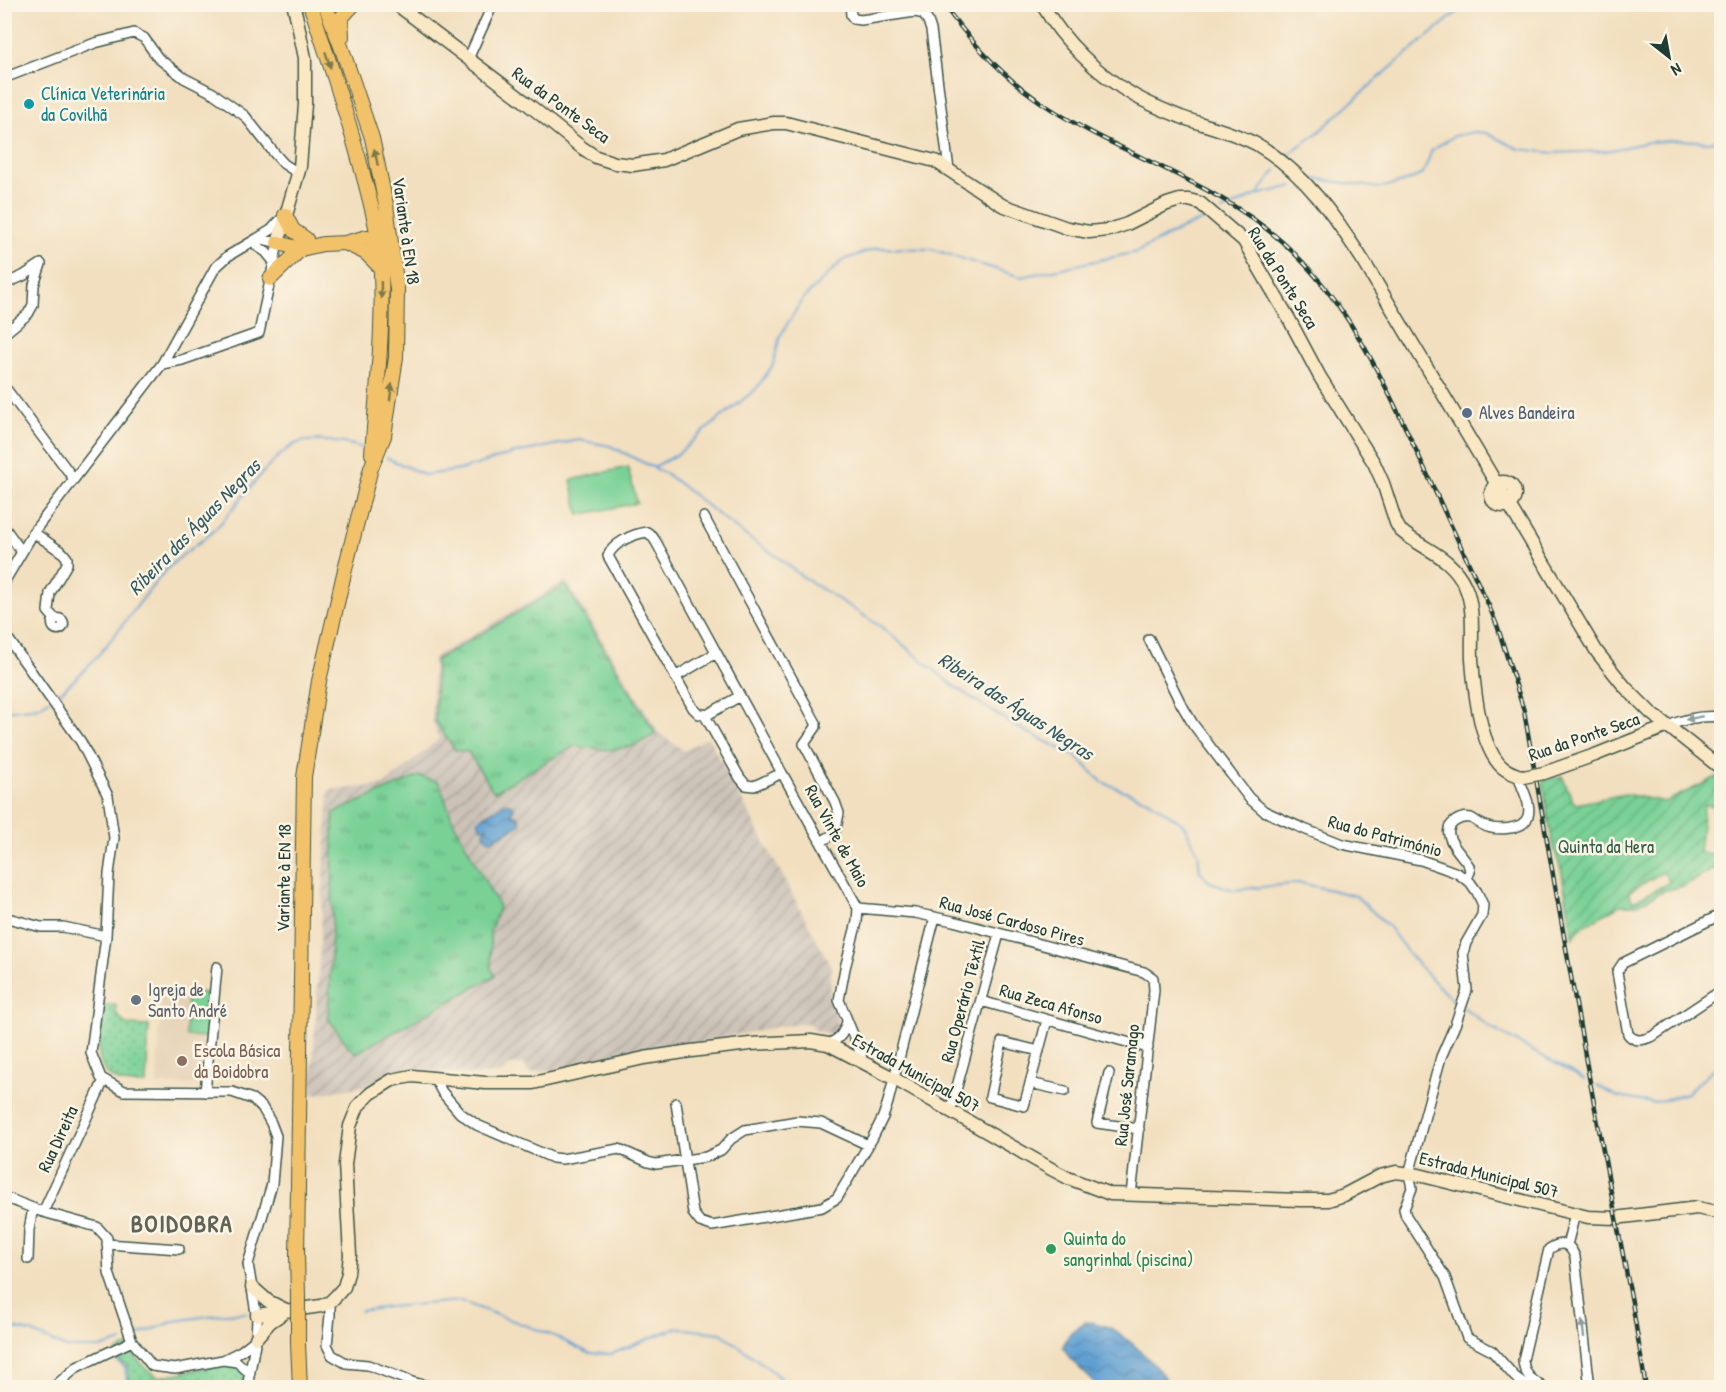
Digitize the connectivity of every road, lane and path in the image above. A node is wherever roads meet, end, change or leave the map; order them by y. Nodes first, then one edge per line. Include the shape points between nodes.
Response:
1 (293, 4) edge
2 (310, 4) edge
3 (324, 4) edge
4 (354, 4) edge
5 (494, 4) edge
6 (850, 4) edge
7 (1042, 4) edge
8 (400, 5) edge
9 (317, 26) junction
10 (342, 49) junction
11 (468, 59) junction
12 (4, 78) edge
13 (949, 170) junction
14 (298, 173) junction
15 (285, 215) junction
16 (373, 216) junction
17 (390, 233) junction
18 (360, 238) junction
19 (258, 242) junction
20 (278, 243) junction
21 (345, 243) junction
22 (304, 244) junction
23 (379, 244) junction
24 (366, 252) junction
25 (393, 260) junction
26 (274, 262) junction
27 (380, 267) junction
28 (270, 279) junction
29 (4, 284) edge
30 (4, 334) edge
31 (162, 364) junction
32 (7, 390) dead end
33 (371, 468) junction
34 (74, 479) junction
35 (704, 517) dead end
36 (4, 526) edge
37 (33, 532) junction
38 (22, 552) junction
39 (4, 585) edge
40 (55, 619) dead end
41 (4, 633) edge
42 (1149, 639) dead end
43 (716, 653) junction
44 (675, 677) junction
45 (740, 696) junction
46 (704, 714) junction
47 (1722, 717) edge
48 (1668, 726) junction
49 (1722, 769) edge
50 (782, 773) junction
51 (1521, 776) junction
52 (821, 842) junction
53 (1465, 879) junction
54 (858, 908) junction
55 (1722, 914) edge
56 (4, 916) edge
57 (935, 918) junction
58 (999, 934) junction
59 (106, 936) junction
60 (217, 967) dead end
61 (1153, 978) joint
62 (1722, 990) edge
63 (981, 1001) junction
64 (1047, 1020) junction
65 (847, 1022) junction
66 (828, 1044) junction
67 (1148, 1048) junction
68 (1039, 1051) junction
69 (862, 1062) junction
70 (1109, 1073) dead end
71 (434, 1077) junction
72 (893, 1079) junction
73 (104, 1080) junction
74 (1030, 1083) junction
75 (1065, 1091) dead end
76 (205, 1092) junction
77 (676, 1103) dead end
78 (950, 1112) junction
79 (1139, 1129) junction
80 (868, 1145) junction
81 (685, 1160) junction
82 (1409, 1174) junction
83 (1131, 1195) junction
84 (4, 1197) edge
85 (33, 1208) junction
86 (43, 1212) junction
87 (1722, 1213) edge
88 (1575, 1214) junction
89 (107, 1245) junction
90 (1567, 1245) junction
91 (179, 1249) dead end
92 (28, 1259) dead end
93 (252, 1287) junction
94 (330, 1302) junction
95 (287, 1311) junction
96 (257, 1315) junction
97 (256, 1339) junction
98 (132, 1341) junction
99 (238, 1357) junction
100 (252, 1358) junction
101 (250, 1373) junction
102 (53, 1388) edge
103 (247, 1388) edge
104 (300, 1388) edge
105 (436, 1388) edge
106 (1530, 1388) edge
107 (1544, 1388) edge
108 (1590, 1388) edge

1 - 14 street via 305,58
2 - 9 main road, Variante à EN 18
3 - 9 main road
3 - 10 main road, Variante à EN 18
4 - 10 main road via 341,18
5 - 11 street
6 - 13 street via 854,19 915,12 928,21
7 - 48 street via 1076,50 1135,97 1258,146 1311,188 1364,262 1496,484 1491,498 1500,506 1508,505 1597,652 1625,687
8 - 11 street, Rua da Ponte Seca
9 -> 16 main road, Variante à EN 18 via 354,140
17 -> 10 main road, Variante à EN 18 via 372,138
11 - 13 street, Rua da Ponte Seca via 580,147 615,163 658,161 738,129 786,123 935,161
12 - 14 street via 38,72 95,43 134,33 184,78 245,116 284,164
13 - 51 street, Rua da Ponte Seca via 1002,205 1067,228 1109,230 1167,204 1189,200 1210,210 1244,241 1320,378 1374,463 1400,530 1443,558 1465,585 1483,732 1499,764
14 - 15 street
15 - 19 street
15 - 20 street
15 - 22 main road
16 - 18 main road
16 - 23 main road, Variante à EN 18
17 - 23 main road
17 - 25 main road, Variante à EN 18
18 - 21 main road
18 - 23 main road via 367,237
19 - 20 street
19 - 26 street
19 - 31 street via 241,247 214,268
20 - 22 main road
20 - 26 street
21 - 22 main road
21 - 24 main road
22 - 28 main road
23 - 24 main road
23 - 25 main road
23 - 27 main road, Variante à EN 18
24 - 27 main road
33 -> 25 main road, Variante à EN 18 via 384,436 396,357 397,289
26 - 28 street
27 -> 33 main road, Variante à EN 18 via 381,348
28 - 31 street via 259,333
29 - 30 street via 41,264 33,305
31 - 34 street
32 - 34 street
33 - 104 main road, Variante à EN 18, bridge via 319,681 304,777
34 - 37 street
35 - 52 street via 816,723 804,744 839,813 836,829
36 - 38 street
37 - 38 street
37 - 40 street via 67,558 68,564 48,602 48,611
38 - 39 street
41 - 59 street via 81,742 108,796 114,838
42 - 53 street, Rua do Património via 1193,724 1249,798 1264,811 1342,844 1421,860
43 - 44 street
43 - 44 street, Rua Vinte de Maio via 652,536 647,532 636,533 608,555
43 - 45 street, Rua Vinte de Maio
44 - 46 street via 693,708
45 - 46 street
45 - 50 street, Rua Vinte de Maio
46 - 50 street via 746,785 754,786
47 -> 48 street, Rua da Ponte Seca via 1691,718
48 - 49 street
48 - 51 street, Rua da Ponte Seca, bridge via 1544,773
50 - 52 street, Rua Vinte de Maio
51 - 53 street via 1529,813 1520,825 1495,829 1462,818 1450,826 1449,837 1470,872
52 - 54 street, Rua Vinte de Maio
53 - 82 street, Rua do Património via 1477,892 1483,905 1482,915 1463,953 1467,990 1441,1057
54 - 57 street, Rua José Cardoso Pires
54 - 65 street, Rua Vinte de Maio via 839,1000
55 - 62 street via 1623,963 1617,972 1628,1034 1637,1040 1653,1036
56 - 59 street via 41,927 63,927
57 - 58 street, Rua José Cardoso Pires
57 - 72 street
58 - 61 street, Rua José Cardoso Pires via 1144,972
58 - 63 street, Rua Operário Têxtil
59 - 73 street via 91,1053
60 - 76 street
61 - 67 street, Rua José Saramago
63 - 64 street, Rua Zeca Afonso
63 - 78 street, Rua Operário Têxtil
64 - 67 street, Rua Zeca Afonso
64 - 68 street
65 - 66 street via 842,1036
65 - 69 street, Rua Vinte de Maio
66 - 69 street, Estrada Municipal 507
66 - 71 street, Estrada Municipal 507 via 781,1041 691,1051 533,1083
67 - 79 street, Rua José Saramago
68 - 74 street
68 - 74 street via 1002,1042 990,1097 1024,1106
69 - 72 street, Estrada Municipal 507
70 - 79 street via 1097,1122
71 - 81 street via 460,1113 477,1125 553,1158 619,1149 656,1164
71 - 94 street, Estrada Municipal 507 via 392,1080 358,1106 350,1126 345,1164 348,1273 344,1287
72 - 78 street, Estrada Municipal 507
72 - 80 street via 883,1117
73 - 76 street via 124,1091
73 - 86 street, Rua Direita
74 - 75 street
76 - 93 street via 232,1092 252,1099 271,1122 276,1136 272,1184 248,1264
77 - 81 street
78 - 83 street, Estrada Municipal 507 via 1068,1178 1110,1194
79 - 83 street, Rua José Saramago
80 - 81 street via 821,1123 797,1122 745,1130 715,1154
80 - 81 street via 831,1203 712,1226 700,1222 693,1213
82 - 83 street, Estrada Municipal 507 via 1380,1176 1328,1200
82 - 88 street, Estrada Municipal 507
82 - 106 street, Rua do Património via 1412,1188 1404,1209 1406,1216 1445,1278 1467,1338 1492,1351
84 - 85 street
85 - 86 street
85 - 92 street
86 - 89 street via 97,1227 107,1238
87 - 88 street, Estrada Municipal 507 via 1698,1208 1615,1218
88 - 90 street
89 - 91 street
89 - 98 street via 109,1273
90 - 107 street via 1549,1249 1523,1360 1530,1378
108 -> 90 street via 1575,1257
93 - 95 street
93 - 96 street
94 - 95 street
94 - 105 street via 327,1345 332,1355 346,1363 368,1365
95 - 96 street
95 - 97 street via 270,1322
96 - 97 street
97 - 99 street
97 - 100 street
98 - 99 street via 152,1366 175,1369
98 - 102 street via 76,1367
99 - 100 street
99 - 101 street
100 - 101 street
101 - 103 street

